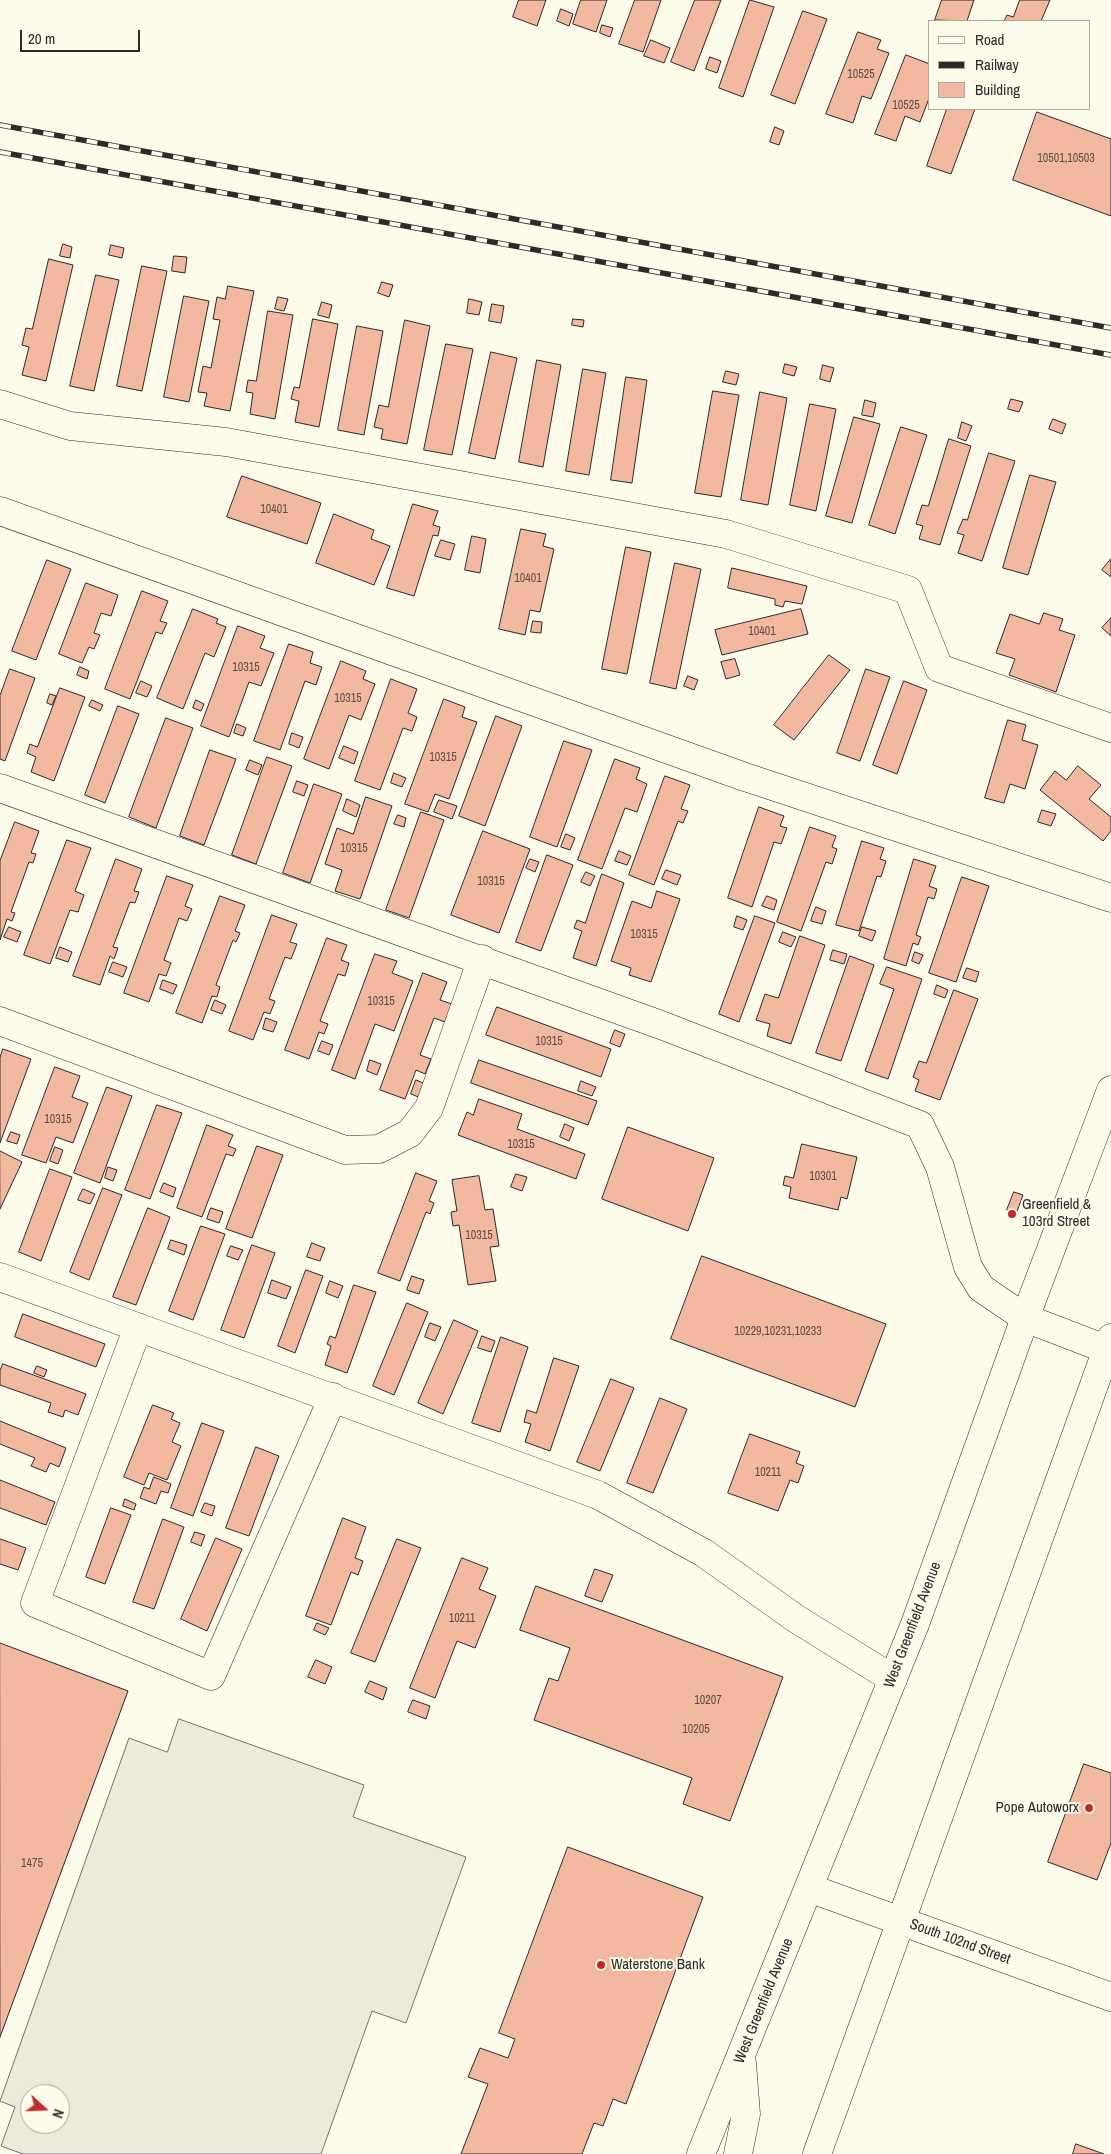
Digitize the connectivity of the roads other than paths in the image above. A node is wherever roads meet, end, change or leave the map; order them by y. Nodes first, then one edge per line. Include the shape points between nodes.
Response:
1 (0, 404) edge
2 (0, 511) edge
3 (1111, 728) edge
4 (0, 788) edge
5 (1111, 898) edge
6 (482, 959) junction
7 (0, 1021) edge
8 (1111, 1090) edge
9 (0, 1277) edge
10 (1025, 1318) junction
11 (138, 1327) junction
12 (1110, 1346) edge
13 (333, 1397) junction
14 (893, 1679) junction
15 (809, 1888) junction
16 (901, 1920) junction
17 (1111, 1997) edge
18 (742, 2056) junction
19 (701, 2154) edge
20 (738, 2154) edge
21 (817, 2154) edge

1 - 3 street via 70,426 226,442 726,534 908,590 939,668
2 - 5 street via 735,773
4 - 6 street
6 - 7 street via 429,1108 410,1133 379,1149 345,1150
6 - 10 street via 662,1024 920,1125 940,1168 968,1267 981,1288
8 - 10 street, West Greenfield Avenue
9 - 11 street
10 - 12 street
10 - 14 street, West Greenfield Avenue
11 - 13 street
11 - 13 street via 35,1603 211,1676
12 - 16 street
13 - 14 street via 598,1495 704,1553 795,1618
14 - 15 street, West Greenfield Avenue
15 - 16 street, South 102nd Street
15 - 18 street, West Greenfield Avenue
16 - 17 street, South 102nd Street
16 - 21 street
18 - 19 street, West Greenfield Avenue
18 - 20 street via 746,2114

